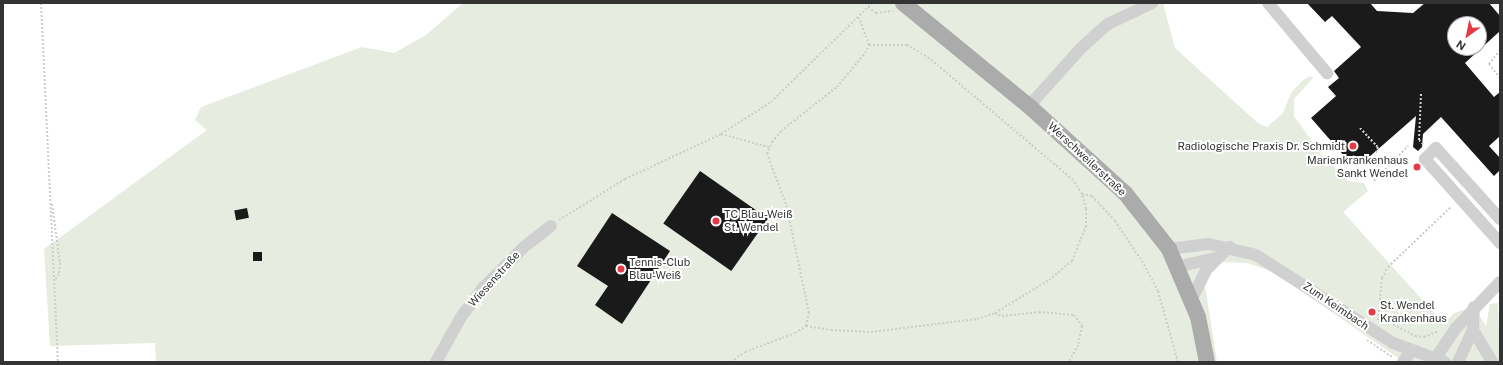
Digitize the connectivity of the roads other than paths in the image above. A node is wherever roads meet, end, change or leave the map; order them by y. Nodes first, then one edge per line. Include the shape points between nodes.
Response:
1 (1152, 3) edge
2 (1268, 3) edge
3 (901, 8) edge
4 (1327, 73) dead end
5 (1028, 106) junction
6 (1500, 219) edge
7 (551, 226) road end
8 (1500, 243) edge
9 (1229, 247) junction
10 (1169, 250) junction
11 (1216, 258) junction
12 (1176, 267) junction
13 (1500, 282) edge
14 (1191, 301) junction
15 (1474, 307) junction
16 (1473, 330) junction
17 (1411, 351) junction
18 (1440, 360) edge
19 (436, 362) edge
20 (1207, 362) edge
21 (1403, 362) edge
22 (1458, 362) edge
23 (1492, 362) edge

1 - 5 street via 1108,24 1081,48
2 - 4 street
3 - 5 main road, Werschweilerstraße
5 - 10 main road, Werschweilerstraße via 1125,193
6 - 8 street via 1436,148 1425,159
7 - 19 street, Wiesenstraße via 524,247 483,288 461,317
9 - 10 street, Zum Keimbach via 1209,244
9 - 11 street
9 - 17 street, Zum Keimbach via 1256,255 1372,330
10 - 12 main road, Werschweilerstraße
11 - 12 street
11 - 14 street via 1206,270
12 - 14 main road, Werschweilerstraße
13 - 15 street
14 - 20 main road, Werschweilerstraße via 1198,317
15 - 16 street
15 - 18 street
16 - 22 street
16 - 23 street
17 - 18 street, Zum Keimbach
17 - 21 street

